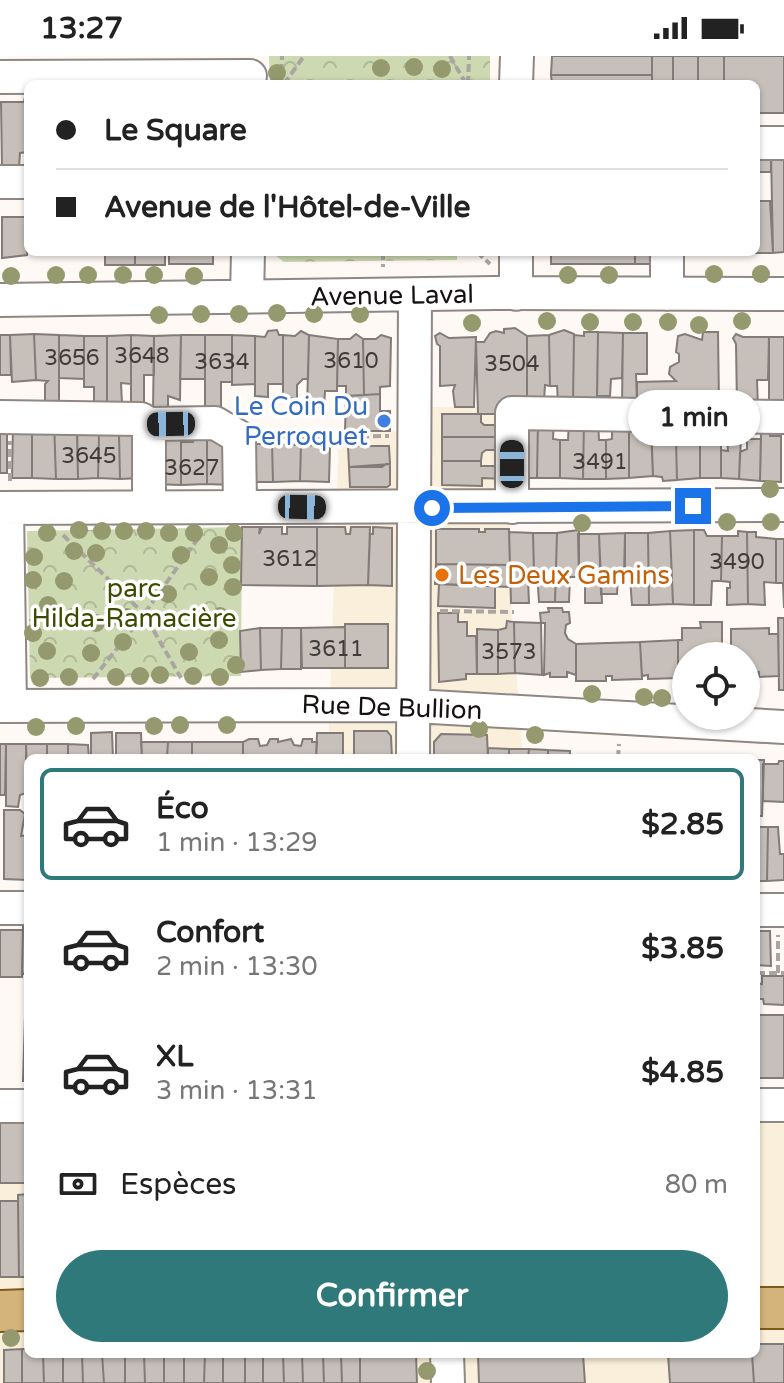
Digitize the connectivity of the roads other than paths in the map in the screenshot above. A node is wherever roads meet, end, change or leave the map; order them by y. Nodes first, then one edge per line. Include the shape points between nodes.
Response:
1 (517, 56) edge
2 (249, 72) edge
3 (0, 77) edge
4 (84, 80) edge
5 (127, 80) edge
6 (516, 80) edge
7 (760, 143) edge
8 (784, 143) edge
9 (0, 182) edge
10 (24, 182) edge
11 (248, 256) edge
12 (667, 256) edge
13 (505, 260) edge
14 (516, 294) junction
15 (667, 294) junction
16 (784, 294) edge
17 (415, 296) junction
18 (247, 297) junction
19 (0, 300) edge
20 (5, 417) edge
21 (784, 417) edge
22 (149, 424) junction
23 (6, 501) edge
24 (784, 505) edge
25 (149, 506) junction
26 (240, 506) junction
27 (512, 507) junction
28 (414, 508) junction
29 (5, 706) edge
30 (413, 706) junction
31 (784, 727) edge
32 (413, 754) edge
33 (0, 908) edge
34 (24, 908) edge
35 (760, 1105) edge
36 (784, 1105) edge
37 (0, 1106) edge
38 (24, 1106) edge
39 (760, 1308) edge
40 (784, 1308) edge
41 (24, 1310) edge
42 (0, 1311) edge
43 (447, 1358) edge
44 (448, 1383) edge

1 - 6 street
2 - 5 street
3 - 4 street
7 - 8 street
9 - 10 street
11 - 18 street
12 - 15 street
13 - 14 street
14 - 15 street, Avenue Laval
14 - 17 street, Avenue Laval
15 - 16 street, Avenue Laval
17 - 18 street, Avenue Laval
17 - 28 street
18 - 19 street, Avenue Laval
20 - 22 street via 141,419
21 - 27 street via 512,413
22 - 25 street
22 - 26 street via 215,423 239,437
23 - 25 street
23 - 29 street
24 - 27 street
25 - 26 street
26 - 28 street
27 - 28 street
28 - 30 street
29 - 30 street, Rue De Bullion
30 - 31 street, Rue De Bullion
30 - 32 street
33 - 34 street
35 - 36 street
37 - 38 street
39 - 40 main road
41 - 42 main road
43 - 44 street

